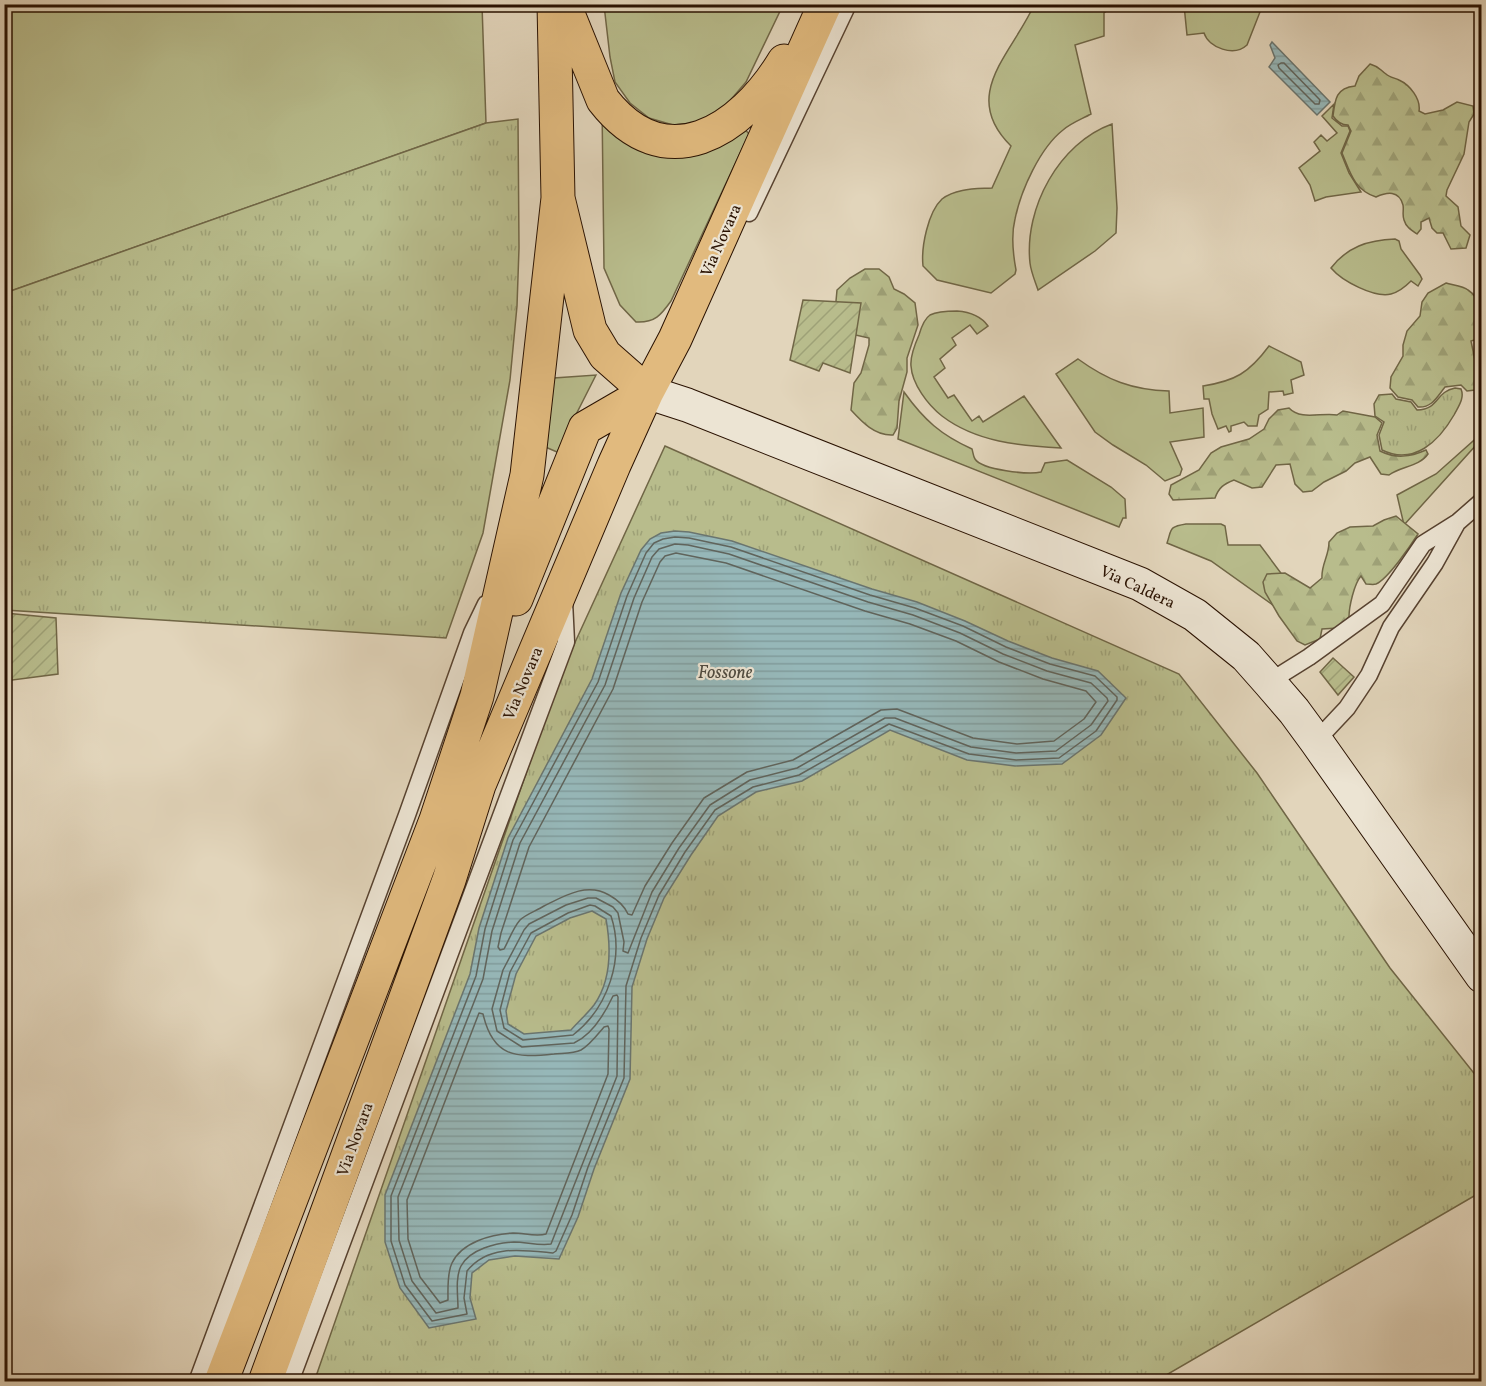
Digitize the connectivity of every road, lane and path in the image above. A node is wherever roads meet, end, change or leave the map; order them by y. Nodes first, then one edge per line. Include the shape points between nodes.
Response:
1 (554, 4) edge
2 (564, 4) edge
3 (818, 4) edge
4 (825, 4) edge
5 (848, 4) edge
6 (558, 198) junction
7 (688, 340) dead end
8 (647, 392) junction
9 (1482, 501) edge
10 (1458, 522) junction
11 (510, 554) junction
12 (563, 584) junction
13 (1269, 682) junction
14 (477, 696) junction
15 (1316, 741) junction
16 (1482, 976) edge
17 (197, 1382) edge
18 (222, 1382) edge
19 (265, 1382) edge
20 (290, 1382) edge

1 - 6 main road
2 - 3 main road via 603,100 633,130 675,143 710,133 747,109 770,82
4 - 8 main road, Via Novara via 675,339
5 - 7 lane
6 - 8 main road via 590,330 605,356
6 - 11 main road via 527,475
8 - 12 main road, Via Novara
8 - 13 street, Via Caldera via 1140,584 1195,615 1246,656
8 - 14 main road via 585,428
9 - 10 lane
10 - 13 lane via 1423,544 1382,604
10 - 15 lane via 1391,627 1369,675 1347,708
11 - 14 main road
11 - 17 lane via 472,633
12 - 19 main road, Via Novara via 479,785 449,880
12 - 20 lane via 567,642
13 - 15 street, Via Caldera
14 - 18 main road via 436,820
15 - 16 street, Via Caldera

